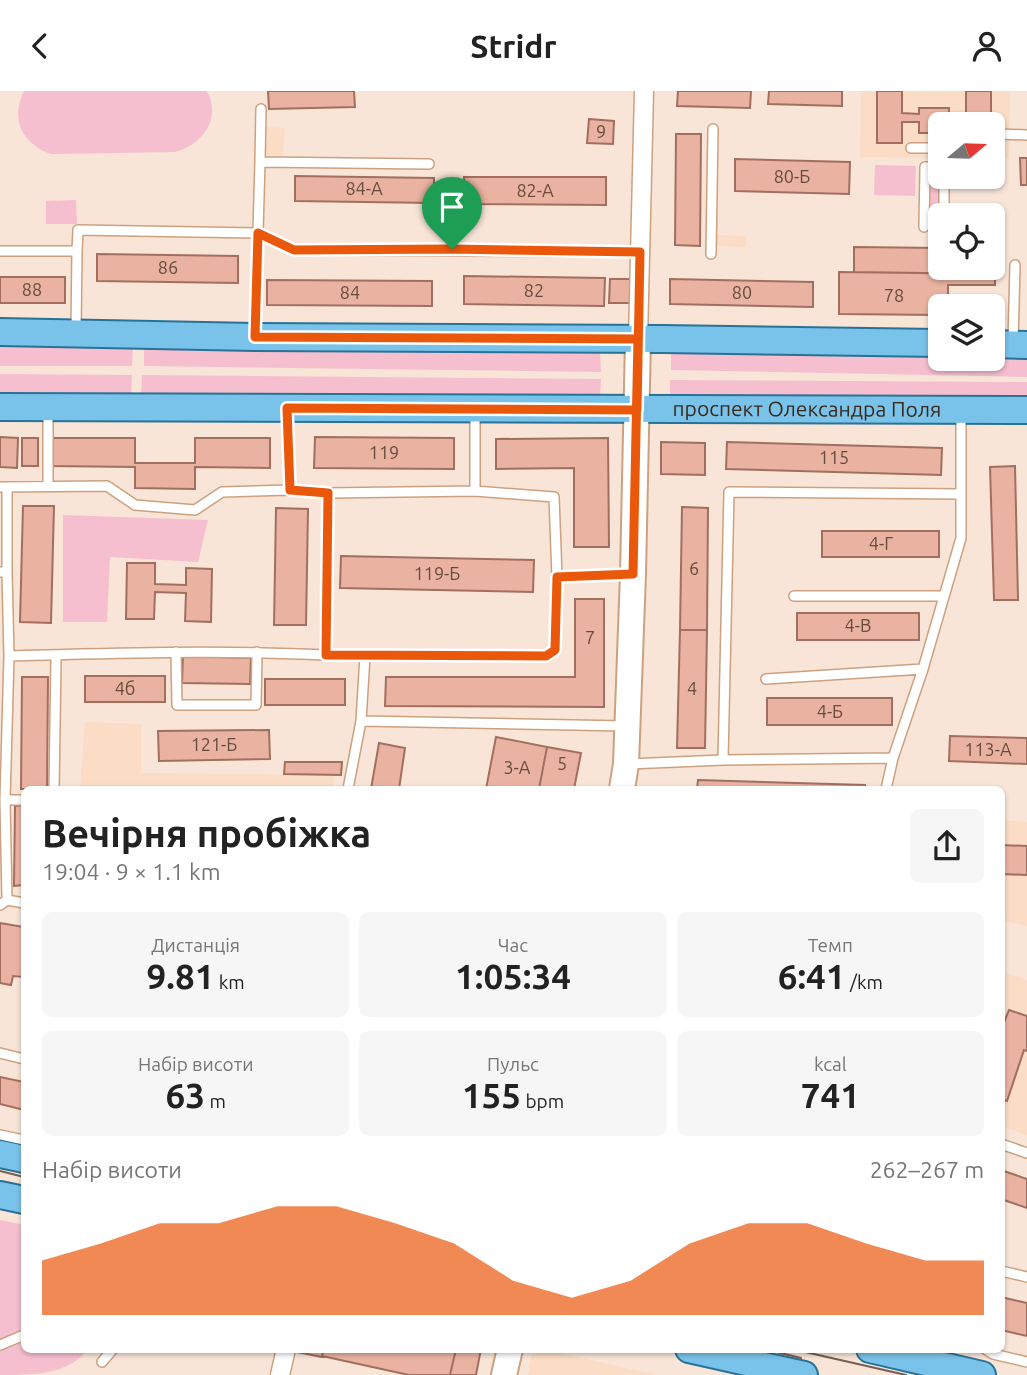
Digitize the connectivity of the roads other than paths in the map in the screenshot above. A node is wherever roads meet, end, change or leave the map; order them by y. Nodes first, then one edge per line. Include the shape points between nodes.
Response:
1 (644, 91) edge
2 (261, 110) dead end
3 (713, 129) dead end
4 (1005, 134) edge
5 (1027, 135) edge
6 (911, 148) dead end
7 (928, 148) edge
8 (260, 162) junction
9 (429, 164) dead end
10 (928, 167) edge
11 (924, 227) dead end
12 (258, 233) junction
13 (0, 251) edge
14 (77, 251) junction
15 (640, 252) junction
16 (710, 254) dead end
17 (1014, 265) dead end
18 (0, 333) edge
19 (76, 333) junction
20 (255, 337) junction
21 (638, 339) junction
22 (928, 343) edge
23 (1011, 345) edge
24 (0, 407) edge
25 (48, 408) junction
26 (287, 408) junction
27 (475, 408) junction
28 (961, 409) junction
29 (637, 410) junction
30 (1027, 410) edge
31 (4, 487) edge
32 (48, 487) junction
33 (290, 490) junction
34 (475, 491) junction
35 (328, 493) junction
36 (960, 494) junction
37 (3, 572) edge
38 (633, 574) junction
39 (557, 577) junction
40 (794, 596) dead end
41 (943, 596) junction
42 (176, 652) junction
43 (257, 652) junction
44 (326, 655) junction
45 (9, 656) junction
46 (365, 656) junction
47 (56, 660) dead end
48 (923, 669) junction
49 (766, 679) dead end
50 (361, 721) junction
51 (628, 726) junction
52 (893, 758) junction
53 (723, 760) junction
54 (626, 764) junction
55 (54, 786) edge
56 (349, 786) edge
57 (622, 786) edge
58 (887, 786) edge
59 (5, 800) junction
60 (21, 800) edge
61 (3, 902) edge
62 (21, 903) edge
63 (0, 1053) edge
64 (21, 1058) edge
65 (0, 1135) edge
66 (21, 1139) edge
67 (1005, 1145) edge
68 (1027, 1153) edge
69 (0, 1154) edge
70 (21, 1158) edge
71 (0, 1195) edge
72 (21, 1199) edge
73 (1005, 1272) edge
74 (1027, 1277) edge
75 (21, 1336) edge
76 (0, 1345) edge
77 (110, 1353) edge
78 (285, 1353) edge
79 (509, 1353) edge
80 (707, 1353) edge
81 (887, 1353) edge
82 (991, 1353) edge
83 (102, 1362) dead end
84 (1027, 1362) edge
85 (280, 1375) edge
86 (504, 1375) edge
87 (804, 1375) edge
88 (982, 1375) edge

1 - 15 street
2 - 8 lane
3 - 16 lane
4 - 5 lane
6 - 7 lane
8 - 9 lane
8 - 12 lane
10 - 11 lane
12 - 14 lane via 78,230
12 - 15 lane via 294,250
12 - 20 lane
13 - 14 lane
14 - 19 lane
15 - 21 street
17 - 23 lane
18 - 19 main road
19 - 20 main road
20 - 21 main road
21 - 22 main road
21 - 29 street
24 - 25 main road, проспект Олександра Поля
25 - 26 main road, проспект Олександра Поля
25 - 32 lane
26 - 27 main road, проспект Олександра Поля
26 - 33 lane
27 - 29 main road, проспект Олександра Поля
27 - 34 lane
28 - 29 main road, проспект Олександра Поля
28 - 30 main road, проспект Олександра Поля
28 - 36 lane
29 - 38 street
31 - 32 lane
31 - 37 lane
32 - 33 lane via 107,487 135,505 195,510 222,492
33 - 35 lane
34 - 35 lane
34 - 39 lane via 554,497
35 - 44 lane
36 - 41 lane via 961,538
36 - 53 lane via 729,492
37 - 45 lane
38 - 39 lane
38 - 51 street
39 - 46 lane via 555,650 546,656
40 - 41 lane
41 - 48 lane
42 - 43 lane
42 - 43 lane via 177,705 256,705
42 - 45 lane
43 - 44 lane
44 - 46 lane
45 - 59 lane
46 - 50 lane
47 - 55 lane
48 - 49 lane
48 - 52 lane
50 - 51 lane
50 - 56 lane
51 - 54 street
52 - 53 lane
52 - 58 lane
53 - 54 lane
54 - 57 street
59 - 60 lane
59 - 61 lane
61 - 62 lane
63 - 64 lane
65 - 66 lane
67 - 68 lane
69 - 70 main road
71 - 72 main road
73 - 74 lane
75 - 76 lane
77 - 83 lane
78 - 85 street
79 - 86 street
80 - 87 main road
81 - 88 main road
82 - 84 lane

